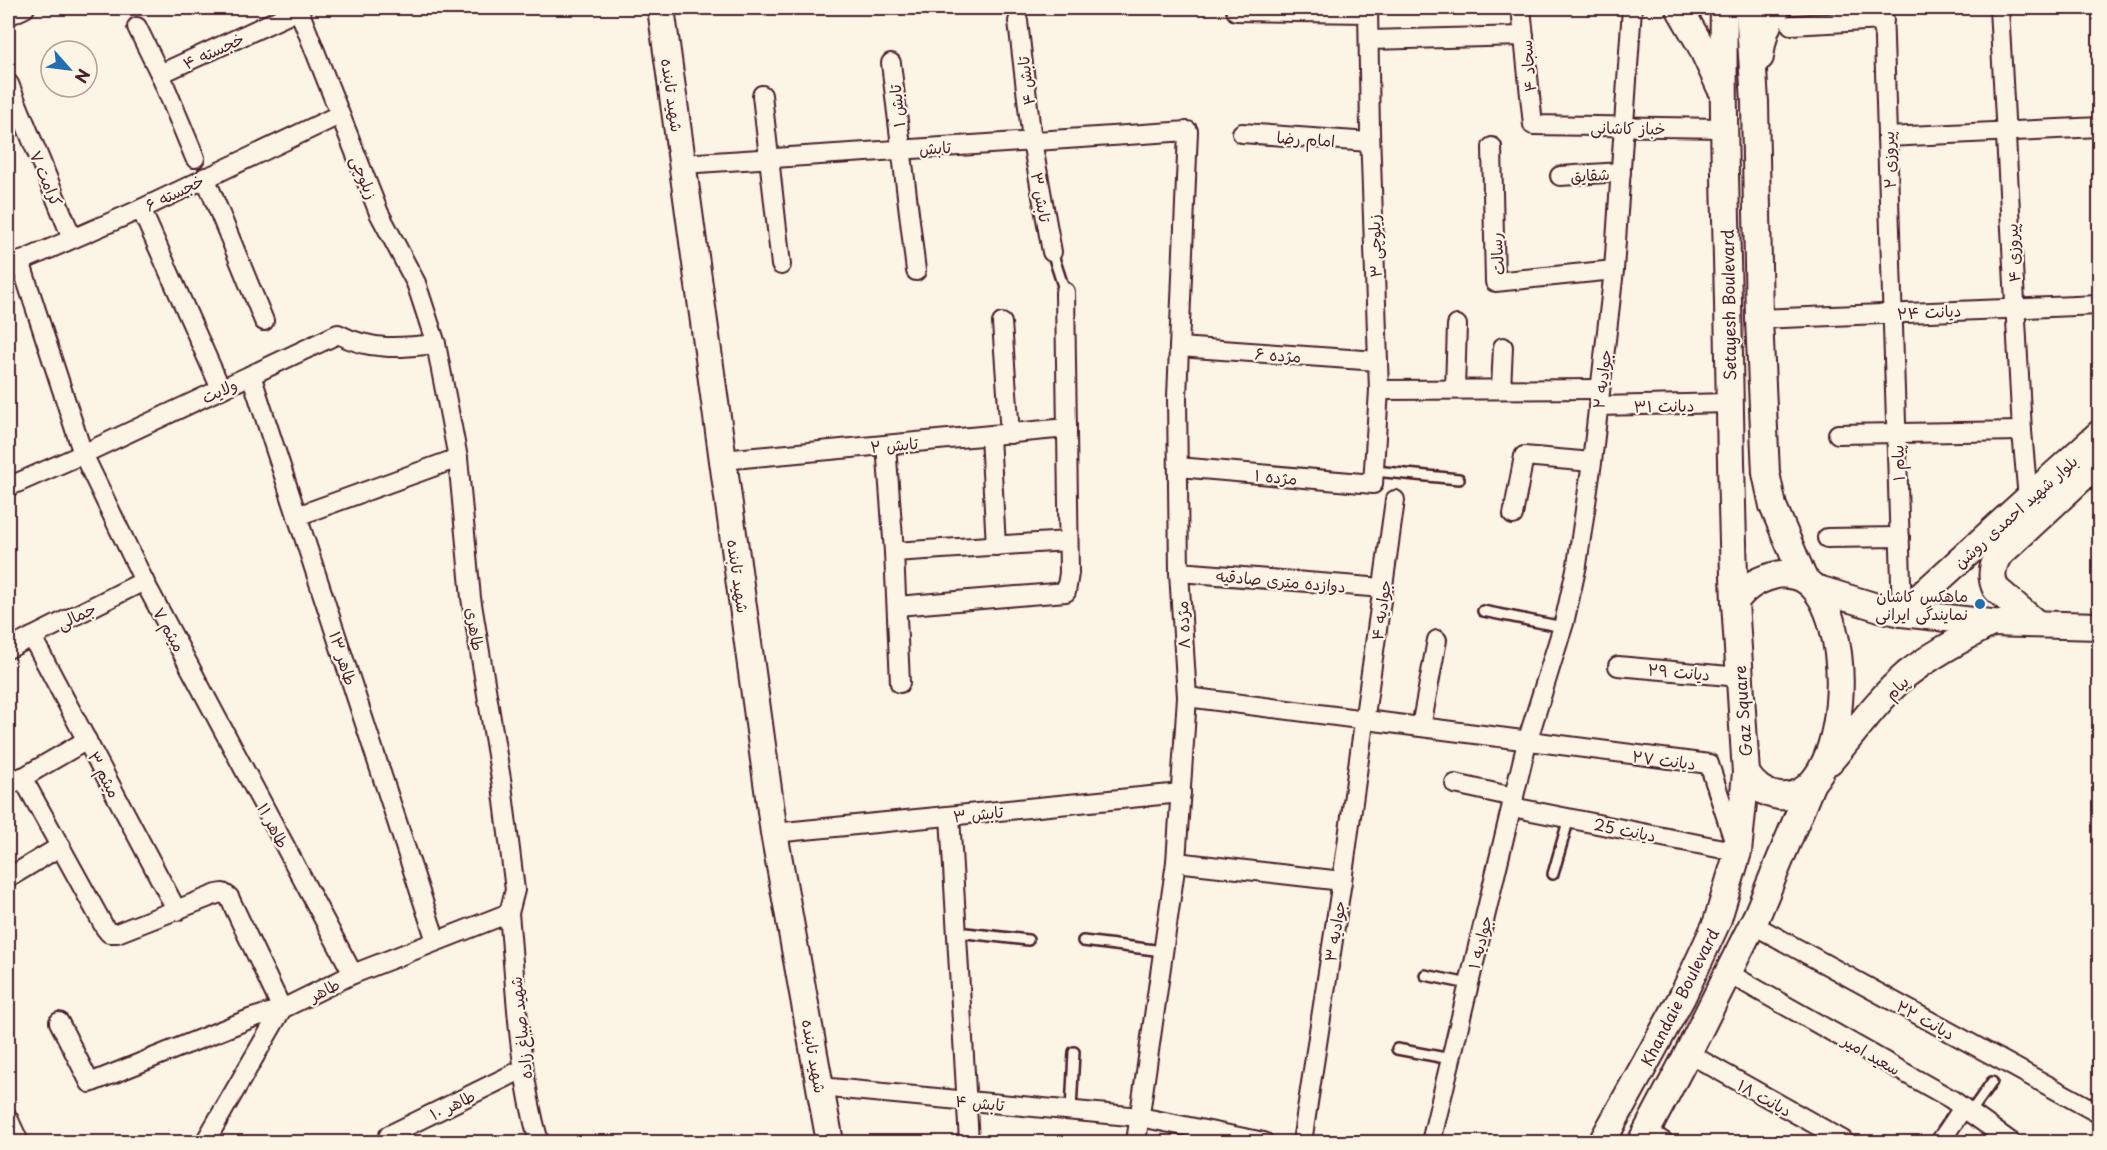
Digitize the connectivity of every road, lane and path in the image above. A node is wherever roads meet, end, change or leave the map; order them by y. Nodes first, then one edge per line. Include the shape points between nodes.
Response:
1 (25, 8) edge
2 (661, 8) edge
3 (1521, 8) edge
4 (1632, 8) edge
5 (1679, 8) edge
6 (1725, 8) edge
7 (1749, 8) edge
8 (1999, 8) edge
9 (298, 9) edge
10 (1368, 10) edge
11 (1236, 11) dead end
12 (1883, 14) edge
13 (8, 16) edge
14 (1784, 16) edge
15 (1018, 21) dead end
16 (137, 27) dead end
17 (1524, 36) junction
18 (1369, 40) junction
19 (891, 63) dead end
20 (160, 74) junction
21 (9, 84) edge
22 (1722, 91) junction
23 (762, 95) dead end
24 (1755, 102) junction
25 (339, 115) junction
26 (1533, 125) joint
27 (1624, 127) junction
28 (2100, 127) edge
29 (1723, 128) junction
30 (1188, 130) joint
31 (2006, 130) junction
32 (1242, 133) dead end
33 (1887, 137) junction
34 (1032, 141) junction
35 (1370, 142) junction
36 (1492, 147) dead end
37 (901, 149) junction
38 (195, 158) dead end
39 (770, 158) junction
40 (682, 164) junction
41 (1621, 171) junction
42 (1560, 176) dead end
43 (205, 177) junction
44 (141, 209) junction
45 (72, 238) junction
46 (1757, 240) junction
47 (1726, 242) junction
48 (1052, 252) joint
49 (14, 264) edge
50 (781, 266) dead end
51 (1614, 270) junction
52 (916, 271) dead end
53 (1065, 292) joint
54 (2100, 305) edge
55 (2015, 307) junction
56 (1893, 313) junction
57 (1759, 319) junction
58 (264, 321) dead end
59 (1002, 323) dead end
60 (1457, 325) dead end
61 (436, 344) junction
62 (1179, 347) junction
63 (1503, 347) dead end
64 (1378, 362) junction
65 (251, 375) junction
66 (221, 389) junction
67 (1455, 389) junction
68 (1501, 389) junction
69 (1379, 390) junction
70 (1599, 398) junction
71 (1730, 403) junction
72 (1066, 429) junction
73 (2022, 431) junction
74 (1897, 433) junction
75 (1010, 434) junction
76 (1838, 434) dead end
77 (990, 436) junction
78 (886, 445) junction
79 (2096, 451) edge
80 (82, 454) junction
81 (458, 458) junction
82 (722, 460) junction
83 (1592, 462) junction
84 (1178, 467) junction
85 (1373, 478) junction
86 (1459, 479) dead end
87 (8, 487) edge
88 (2028, 499) junction
89 (1395, 500) dead end
90 (1513, 515) dead end
91 (297, 516) junction
92 (1900, 537) junction
93 (1827, 538) dead end
94 (1068, 542) junction
95 (996, 546) junction
96 (894, 552) junction
97 (1179, 572) junction
98 (144, 582) junction
99 (1809, 583) junction
100 (1383, 588) junction
101 (1735, 602) junction
102 (897, 606) junction
103 (1483, 611) dead end
104 (1902, 613) junction
105 (1991, 623) junction
106 (2037, 624) junction
107 (2100, 626) edge
108 (1563, 627) junction
109 (32, 637) junction
110 (1437, 640) dead end
111 (8, 649) edge
112 (1618, 666) dead end
113 (196, 676) joint
114 (1740, 677) junction
115 (900, 683) dead end
116 (1187, 697) junction
117 (1365, 719) junction
118 (1421, 727) junction
119 (87, 740) junction
120 (1527, 742) junction
121 (1746, 773) junction
122 (1816, 779) junction
123 (15, 781) edge
124 (1455, 784) dead end
125 (1181, 793) junction
126 (1513, 802) junction
127 (950, 816) junction
128 (1569, 818) junction
129 (774, 833) junction
130 (61, 846) junction
131 (1738, 852) junction
132 (1176, 862) junction
133 (1553, 874) dead end
134 (8, 878) edge
135 (1342, 881) junction
136 (177, 911) junction
137 (509, 913) junction
138 (1752, 924) junction
139 (957, 932) junction
140 (1028, 940) dead end
141 (436, 941) junction
142 (1083, 941) dead end
143 (1163, 951) junction
144 (1728, 973) junction
145 (353, 974) junction
146 (1425, 975) dead end
147 (1469, 984) junction
148 (282, 1009) junction
149 (58, 1022) dead end
150 (1397, 1049) dead end
151 (1074, 1052) dead end
152 (1688, 1053) junction
153 (1451, 1059) junction
154 (523, 1069) junction
155 (1992, 1082) dead end
156 (820, 1087) junction
157 (968, 1100) junction
158 (1071, 1110) junction
159 (1967, 1110) junction
160 (2100, 1114) edge
161 (1140, 1117) junction
162 (8, 1118) edge
163 (1650, 1139) edge
164 (209, 1140) edge
165 (1843, 1140) dead end
166 (19, 1143) edge
167 (386, 1143) edge
168 (539, 1143) edge
169 (830, 1143) edge
170 (969, 1143) edge
171 (1136, 1143) edge
172 (1264, 1143) edge
173 (1302, 1143) edge
174 (1431, 1143) edge
175 (1602, 1143) edge
176 (1940, 1143) edge
177 (2011, 1143) edge

1 - 13 street
2 - 40 main road, شهید تابنده
3 - 17 street, سجاد ۴
4 - 27 street, جوادیه ۲
5 - 22 main road
6 - 22 main road, Setayesh Boulevard
7 - 24 main road, Setayesh Boulevard
8 - 31 street, پیروزی ۴
9 - 20 street, خجسته ۴
9 - 25 street, زیلوچی
10 - 11 street
10 - 18 street, زیلوچی ۳
12 - 14 street
12 - 33 street, پیروزی ۲
14 - 24 main road via 1769,19 1761,41
15 - 34 street, تابش ۴
16 - 20 street
17 - 18 street
17 - 26 street, سجاد ۴
18 - 35 street, زیلوچی ۳
19 - 37 street, تابش ۱
20 - 38 street
21 - 45 street, کرامت ۷
22 - 29 main road, Setayesh Boulevard
23 - 39 street
24 - 46 main road, Setayesh Boulevard
25 - 43 street, خجسته ۶
25 - 61 street, زیلوچی via 380,213 416,283
26 - 27 street, خباز کاشانی
27 - 29 street, خباز کاشانی
27 - 41 street, جوادیه ۲
28 - 31 street
29 - 47 main road, Setayesh Boulevard
30 - 34 street, تابش
30 - 62 street, مژده ۸
31 - 33 street
31 - 55 street, پیروزی ۴
32 - 35 street, امام رضا
33 - 56 street, پیروزی ۲
34 - 37 street, تابش
34 - 48 street, تابش ۳
35 - 64 street, زیلوچی ۳
36 - 51 street, رسالت via 1495,282
37 - 39 street, تابش
37 - 52 street
39 - 40 street, تابش
39 - 50 street
40 - 82 main road, شهید تابنده
41 - 42 street, شقایق
41 - 51 street, جوادیه ۲
43 - 44 street, خجسته ۶
43 - 58 street
44 - 45 street, خجسته ۶
44 - 66 street
45 - 49 street, خجسته ۶
46 - 47 main road
46 - 57 main road, Setayesh Boulevard
47 - 71 main road, Setayesh Boulevard
48 - 53 lane
49 - 80 street
51 - 70 street, جوادیه ۲
53 - 72 street
54 - 55 street, دیانت ۲۴
55 - 56 street, دیانت ۲۴
55 - 73 street, پیروزی ۴
56 - 57 street, دیانت ۲۴
56 - 74 street, پیام ۱
57 - 99 main road, Setayesh Boulevard via 1766,473 1773,506
59 - 75 street
60 - 67 street
61 - 65 street, ولایت via 375,347 338,334
61 - 81 street, طاهری
62 - 64 street, مژده ۶
62 - 84 street, مژده ۸
63 - 68 street
64 - 69 street, زیلوچی ۳
65 - 66 street, ولایت
65 - 91 street, طاهر ۱۳
66 - 80 street, ولایت
67 - 68 street, دیانت ۳۱
67 - 69 street, دیانت ۳۱
68 - 70 street, دیانت ۳۱
69 - 85 street, زیلوچی ۳
70 - 71 street, دیانت ۳۱
70 - 83 street, جوادیه ۲
71 - 101 main road, Setayesh Boulevard
72 - 75 street, تابش ۲
72 - 94 street
73 - 74 street
73 - 88 street, پیروزی ۴
74 - 76 street
74 - 92 street, پیام ۱
75 - 77 street, تابش ۲
77 - 78 street, تابش ۲
77 - 95 street
78 - 82 street, تابش ۲
78 - 96 street
79 - 88 main road, بلوار شهید احمدی روشن
79 - 106 main road, بلوار شهید احمدی روشن via 1998,555 1994,564 1992,582 1996,589
80 - 87 street, ولایت
80 - 98 street
81 - 91 street
81 - 137 street, طاهری via 471,598 515,890
82 - 129 main road, شهید تابنده
83 - 90 street via 1524,456
83 - 108 street, جوادیه ۲ via 1577,565
84 - 85 street, مژده ۱
84 - 97 street, مژده ۸
85 - 86 lane
88 - 104 main road, بلوار شهید احمدی روشن
89 - 100 street, جوادیه ۴
91 - 141 street, طاهر ۱۳
92 - 93 street
92 - 104 street, پیام ۱
94 - 95 street
94 - 102 street via 1066,592
95 - 96 street
96 - 102 street
97 - 100 street, دوازده متری صادقیه
97 - 116 street, مژده ۸
98 - 109 street, جمالی
98 - 113 street, میثم ۷
99 - 101 main road via 1794,575 1769,576 1749,586
99 - 104 main road
99 - 122 main road via 1825,605 1834,628 1840,667 1835,729
100 - 117 street, جوادیه ۴
101 - 114 main road, Gaz Square
102 - 115 street
103 - 108 lane
104 - 105 main road
105 - 106 main road
105 - 122 main road, پیام via 1930,657 1906,676
106 - 107 main road
108 - 120 street, جوادیه ۲
109 - 111 street, جمالی
109 - 119 street, میثم ۳
110 - 118 street
112 - 114 street, دیانت ۲۹
113 - 145 street, طاهر ۱۱
114 - 121 main road, Gaz Square
116 - 117 street
116 - 125 street, مژده ۸
117 - 118 street
117 - 135 street, جوادیه ۳
118 - 120 street
119 - 123 street
119 - 136 street, میثم ۳
120 - 126 street, جوادیه ۱
120 - 131 street, دیانت ۲۷ via 1709,764
121 - 122 main road, Gaz Square via 1758,788 1777,796 1796,794
121 - 131 main road, Khandaie Boulevard
122 - 138 main road, Khandaie Boulevard
123 - 130 street
124 - 126 street, دیانت 25
125 - 127 street, تابش ۳
125 - 132 street, مژده ۸
126 - 128 street, دیانت 25
126 - 147 street, جوادیه ۱
127 - 129 street, تابش ۳
127 - 139 street
128 - 131 street, دیانت 25
128 - 133 lane
129 - 156 main road, شهید تابنده
130 - 134 street
130 - 136 street via 109,933
131 - 175 main road, Khandaie Boulevard via 1706,948
132 - 135 street
132 - 143 street, مژده ۸
135 - 173 street, جوادیه ۳
136 - 148 street via 217,894 229,897
137 - 141 street, طاهر
137 - 154 street, شهید صباغ زاده
138 - 144 main road, Khandaie Boulevard
138 - 160 street, دیانت ۲۲
139 - 140 lane
139 - 157 street
141 - 145 street, طاهر
142 - 143 lane
143 - 161 street, مژده ۸
144 - 152 main road, Khandaie Boulevard
144 - 159 street, سعید امیر
145 - 148 street, طاهر
146 - 147 lane
147 - 153 street, جوادیه ۱
148 - 149 street, طاهر via 90,1083
148 - 164 street
150 - 153 lane
151 - 158 lane
152 - 163 main road, Khandaie Boulevard
152 - 165 street, دیانت ۱۸
153 - 174 street, جوادیه ۱
154 - 167 street, طاهر ۱۰ via 389,1135
154 - 168 street, شهید صباغ زاده
155 - 159 lane
156 - 157 street, تابش ۴
156 - 169 main road, شهید تابنده
157 - 158 street, تابش ۴
157 - 170 street
158 - 161 street, تابش ۴
159 - 176 street
159 - 177 street, سعید امیر
161 - 171 street, مژده ۸
161 - 172 street, تابش ۴
162 - 166 street

